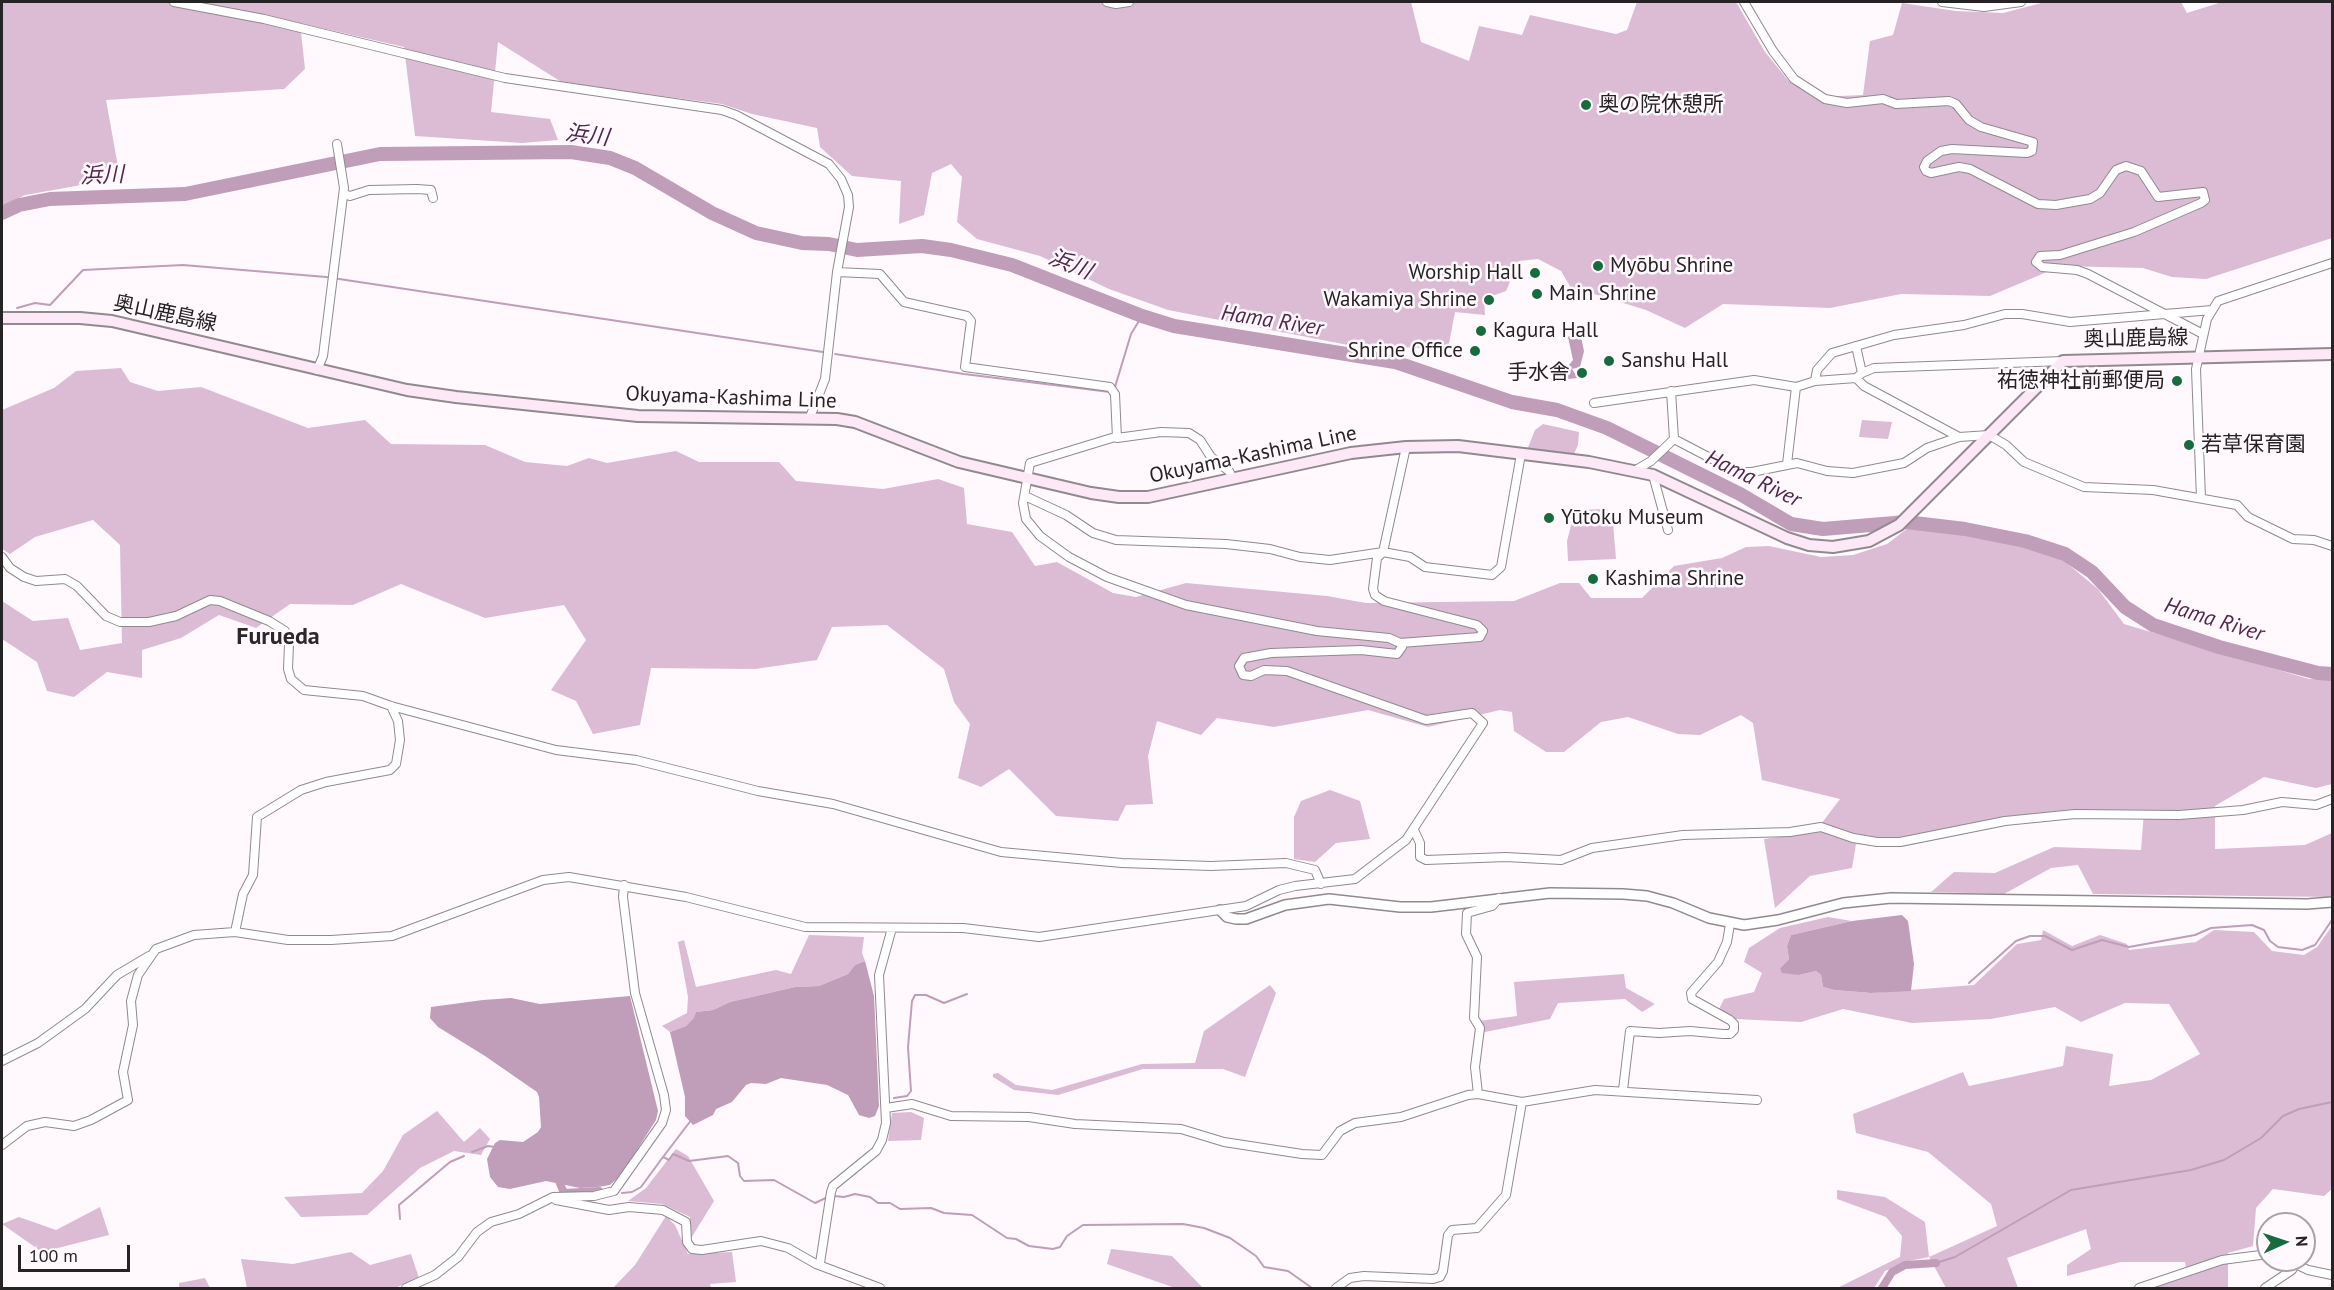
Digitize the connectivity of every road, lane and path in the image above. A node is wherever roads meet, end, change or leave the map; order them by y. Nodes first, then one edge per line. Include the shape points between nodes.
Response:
1 (174, 2) edge
2 (1107, 2) edge
3 (1129, 2) edge
4 (1744, 2) edge
5 (1942, 2) edge
6 (2021, 2) edge
7 (337, 144) dead end
8 (344, 194) junction
9 (433, 198) dead end
10 (2332, 263) edge
11 (837, 270) junction
12 (2212, 310) junction
13 (2164, 315) junction
14 (2, 318) edge
15 (2203, 334) junction
16 (1856, 346) junction
17 (2332, 354) edge
18 (2198, 357) junction
19 (2062, 361) junction
20 (317, 370) junction
21 (1859, 375) junction
22 (1815, 381) junction
23 (1796, 387) junction
24 (1671, 391) junction
25 (1594, 403) dead end
26 (810, 417) junction
27 (1989, 435) junction
28 (1115, 437) junction
29 (1959, 437) junction
30 (1671, 442) junction
31 (1406, 447) junction
32 (1521, 454) junction
33 (1787, 464) junction
34 (1636, 470) junction
35 (1653, 475) junction
36 (1233, 478) junction
37 (1027, 479) junction
38 (1025, 496) junction
39 (2201, 498) junction
40 (1668, 530) dead end
41 (1869, 541) joint
42 (2332, 546) edge
43 (1383, 552) junction
44 (2, 557) edge
45 (1400, 643) junction
46 (391, 706) junction
47 (2332, 799) edge
48 (1414, 830) junction
49 (1321, 884) junction
50 (624, 885) junction
51 (1499, 898) junction
52 (2332, 902) edge
53 (1220, 910) junction
54 (1730, 924) junction
55 (892, 928) junction
56 (235, 932) junction
57 (149, 956) junction
58 (2, 1062) edge
59 (1623, 1090) junction
60 (1478, 1094) junction
61 (1757, 1100) dead end
62 (1522, 1102) junction
63 (886, 1108) junction
64 (2, 1145) edge
65 (551, 1200) junction
66 (2256, 1256) edge
67 (820, 1263) junction
68 (2316, 1270) edge
69 (2289, 1272) edge
70 (2332, 1275) edge
71 (406, 1288) edge
72 (880, 1288) edge
73 (1336, 1288) edge
74 (2139, 1288) edge
75 (2265, 1288) edge

1 - 11 street via 264,19 505,78 736,114 829,165 841,178 848,195
2 - 3 street
4 - 13 street via 1794,79 1825,99 1847,103 1883,99 1896,104 1949,101 1981,127 2029,140 2034,147 2027,153 1941,151 1927,161 1926,171 1970,169 2038,204 2090,199 2100,193 2116,170 2126,166 2141,171 2158,197 2203,192 2205,200 2201,203 2134,232 2036,259 2042,267 2088,274
5 - 6 street via 1984,7
7 - 8 street
8 - 9 street via 431,190
8 - 20 street via 323,356
10 - 12 street via 2218,301
11 - 26 street via 825,379
11 - 28 street via 880,273 904,302 967,316 971,321 965,367 1113,389
12 - 13 street
12 - 15 street
13 - 15 street
13 - 16 street via 2070,322 2005,314
14 - 20 main road, 奥山鹿島線 via 112,321
15 - 18 street
16 - 21 street
16 - 22 street via 1826,357
17 - 18 main road, 奥山鹿島線
18 - 19 main road, 奥山鹿島線
18 - 39 street
19 - 21 street via 1914,365 1874,368
19 - 27 main road, 奥山鹿島線
20 - 26 main road, Okuyama-Kashima Line via 407,390 595,412 683,418
21 - 22 street
21 - 29 street via 1864,386
22 - 23 street
23 - 24 street via 1754,380
23 - 33 street
24 - 25 street
24 - 30 street
26 - 37 main road, Okuyama-Kashima Line via 855,422 949,459
27 - 29 street
27 - 39 street via 2024,462 2084,487 2153,489
27 - 41 main road, 奥山鹿島線 via 1899,525
28 - 36 street via 1181,430 1200,440
28 - 37 street via 1032,461
29 - 33 street via 1882,469 1837,473
30 - 33 street via 1737,472
30 - 34 street
31 - 32 main road, Okuyama-Kashima Line via 1458,446
31 - 36 main road, Okuyama-Kashima Line via 1352,453
31 - 43 street
32 - 34 main road, Okuyama-Kashima Line
32 - 43 street via 1501,567 1492,575 1425,567 1410,557
34 - 35 main road, Okuyama-Kashima Line
35 - 40 street
35 - 41 main road, Okuyama-Kashima Line via 1809,545 1833,547
36 - 37 main road, Okuyama-Kashima Line via 1148,497 1091,493
37 - 38 street
38 - 43 street via 1093,533 1123,541 1226,544 1330,560
38 - 45 street via 1026,519 1035,531 1069,557 1107,577 1186,605
39 - 42 street via 2237,505 2248,517 2293,539
43 - 45 street via 1377,558 1375,595 1384,601 1477,625 1483,631 1475,639
44 - 46 street via 24,577 65,579 106,616 120,622 149,622 176,616 210,600 220,601 285,631 290,644 288,669 296,686 363,696
45 - 48 street via 1397,654 1361,650 1280,652 1247,657 1239,666 1243,675 1251,676 1264,670 1287,670 1426,720 1472,713 1479,717 1483,723 1479,732
46 - 49 street via 556,750 636,760 758,791 833,804 1001,852 1133,864 1286,863 1315,870
46 - 56 street via 400,740 396,764 390,770 301,790 257,818 253,875 243,894
47 - 48 street via 2316,805 2282,802 2243,810 2179,815 2075,814 2017,820 1900,842 1853,838 1821,827 1790,832 1683,835 1592,848 1561,860 1426,860 1420,857 1420,843
48 - 49 street via 1363,875 1341,883
49 - 53 street via 1279,890 1246,906
50 - 55 street via 805,927
50 - 56 street via 582,877 543,880 411,930 378,938 288,940
50 - 65 street via 635,993 666,1110 662,1123 614,1191
51 - 53 street via 1431,907 1329,899 1303,901 1236,919
51 - 54 street via 1550,893 1647,897
51 - 60 street via 1492,906 1467,913 1466,934 1477,957 1474,1018 1480,1028 1475,1066
52 - 54 street via 1891,898 1843,903 1760,924
53 - 55 street via 1039,937 986,929
54 - 59 street via 1718,962 1691,993 1692,999 1730,1020 1734,1030 1730,1034 1630,1031
55 - 63 street via 879,975
56 - 57 street via 171,941
57 - 58 street via 117,975 86,1009 38,1043
57 - 64 street via 138,975 131,1001 134,1025 123,1072 128,1100 74,1126 45,1122 27,1126
59 - 61 street
59 - 62 street via 1573,1092
60 - 62 street
60 - 63 street via 1401,1117 1355,1123 1340,1131 1322,1155 1224,1142 1181,1129 1075,1124 1029,1117 951,1116 912,1104
62 - 73 street via 1506,1195 1477,1228 1452,1230 1440,1276 1364,1276 1350,1278
63 - 67 street via 882,1140 876,1151 833,1186
65 - 67 street via 609,1210 663,1210 686,1221 687,1242 692,1249 761,1241
65 - 71 street via 491,1222 435,1275
66 - 74 street via 2222,1260
67 - 72 street
68 - 70 street
69 - 75 street

